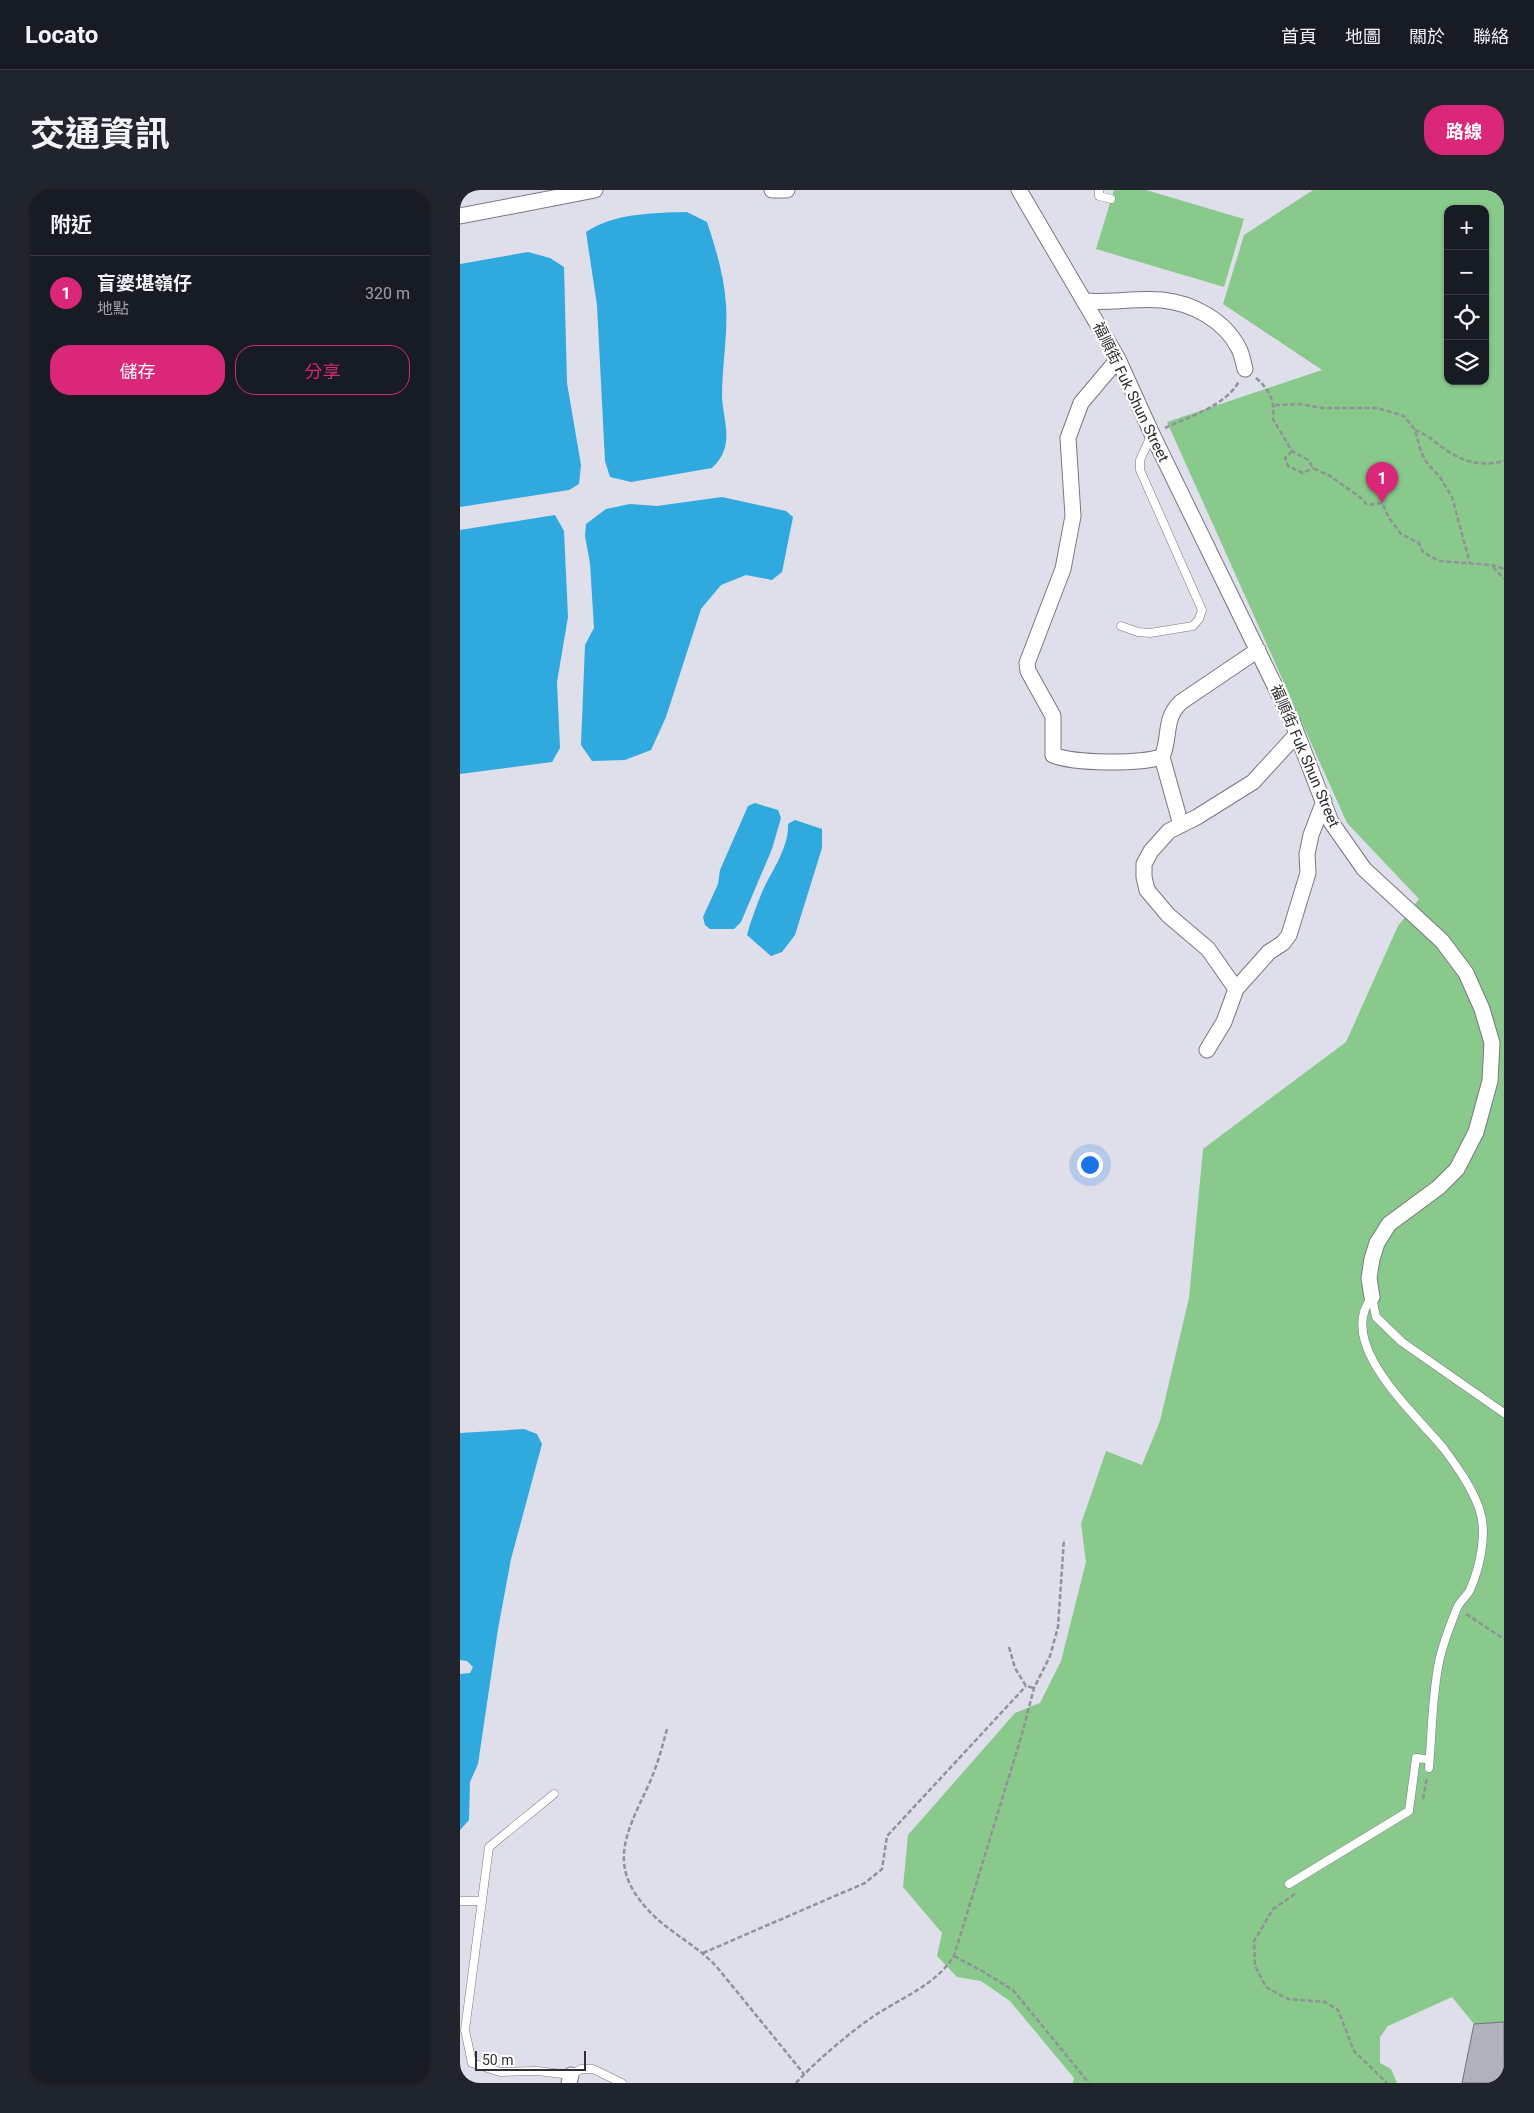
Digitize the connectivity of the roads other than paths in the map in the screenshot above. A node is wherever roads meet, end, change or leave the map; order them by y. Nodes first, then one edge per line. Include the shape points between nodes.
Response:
1 (595, 190) edge
2 (772, 190) edge
3 (787, 190) edge
4 (1019, 190) edge
5 (1098, 190) edge
6 (1111, 199) dead end
7 (460, 216) edge
8 (1084, 301) junction
9 (1118, 359) junction
10 (1245, 369) road end
11 (1152, 434) junction
12 (1121, 626) dead end
13 (1258, 650) junction
14 (1297, 734) junction
15 (1162, 757) junction
16 (1324, 801) junction
17 (1181, 825) junction
18 (1236, 989) junction
19 (1207, 1050) dead end
20 (1372, 1297) junction
21 (1504, 1413) edge
22 (1425, 1759) dead end
23 (1429, 1768) road end
24 (554, 1794) dead end
25 (1289, 1884) dead end
26 (460, 1901) edge
27 (482, 1901) junction
28 (570, 2079) edge
29 (622, 2083) edge

1 - 7 street
2 - 3 street
4 - 8 street, 福順街 Fuk Shun Street
5 - 6 lane via 1099,196
8 - 9 street, 福順街 Fuk Shun Street
8 - 10 street via 1161,300 1187,306 1220,322 1239,347
9 - 11 street, 福順街 Fuk Shun Street
9 - 15 street via 1081,403 1068,438 1073,516 1063,570 1027,663 1028,671 1053,716 1053,755 1064,760 1084,761 1150,761
11 - 12 lane via 1140,460 1140,470 1202,610 1200,619 1193,626 1150,633
11 - 13 street, 福順街 Fuk Shun Street
13 - 14 street, 福順街 Fuk Shun Street
13 - 15 street via 1171,712
14 - 16 street, 福順街 Fuk Shun Street
14 - 17 street via 1253,782
15 - 17 street
16 - 18 street via 1311,835 1308,873 1289,935
16 - 20 street, 福順街 Fuk Shun Street via 1332,822 1364,869 1442,941 1466,973 1492,1043 1490,1081 1476,1132 1457,1169 1439,1187 1389,1224 1377,1243 1370,1278
17 - 18 street via 1169,831 1144,864 1147,890 1168,915 1208,949
18 - 19 street via 1224,1022
20 - 21 lane, 福順街 Fuk Shun Street via 1376,1317 1402,1342
20 - 23 lane via 1364,1306 1362,1319 1373,1362 1443,1449 1466,1481 1480,1510 1483,1536 1476,1571 1470,1592 1458,1607 1439,1661
22 - 25 lane via 1416,1758 1409,1811
24 - 27 lane via 490,1847
26 - 27 lane
27 - 28 lane via 465,2030 472,2063 500,2072 537,2071
28 - 29 lane via 581,2069 593,2069

